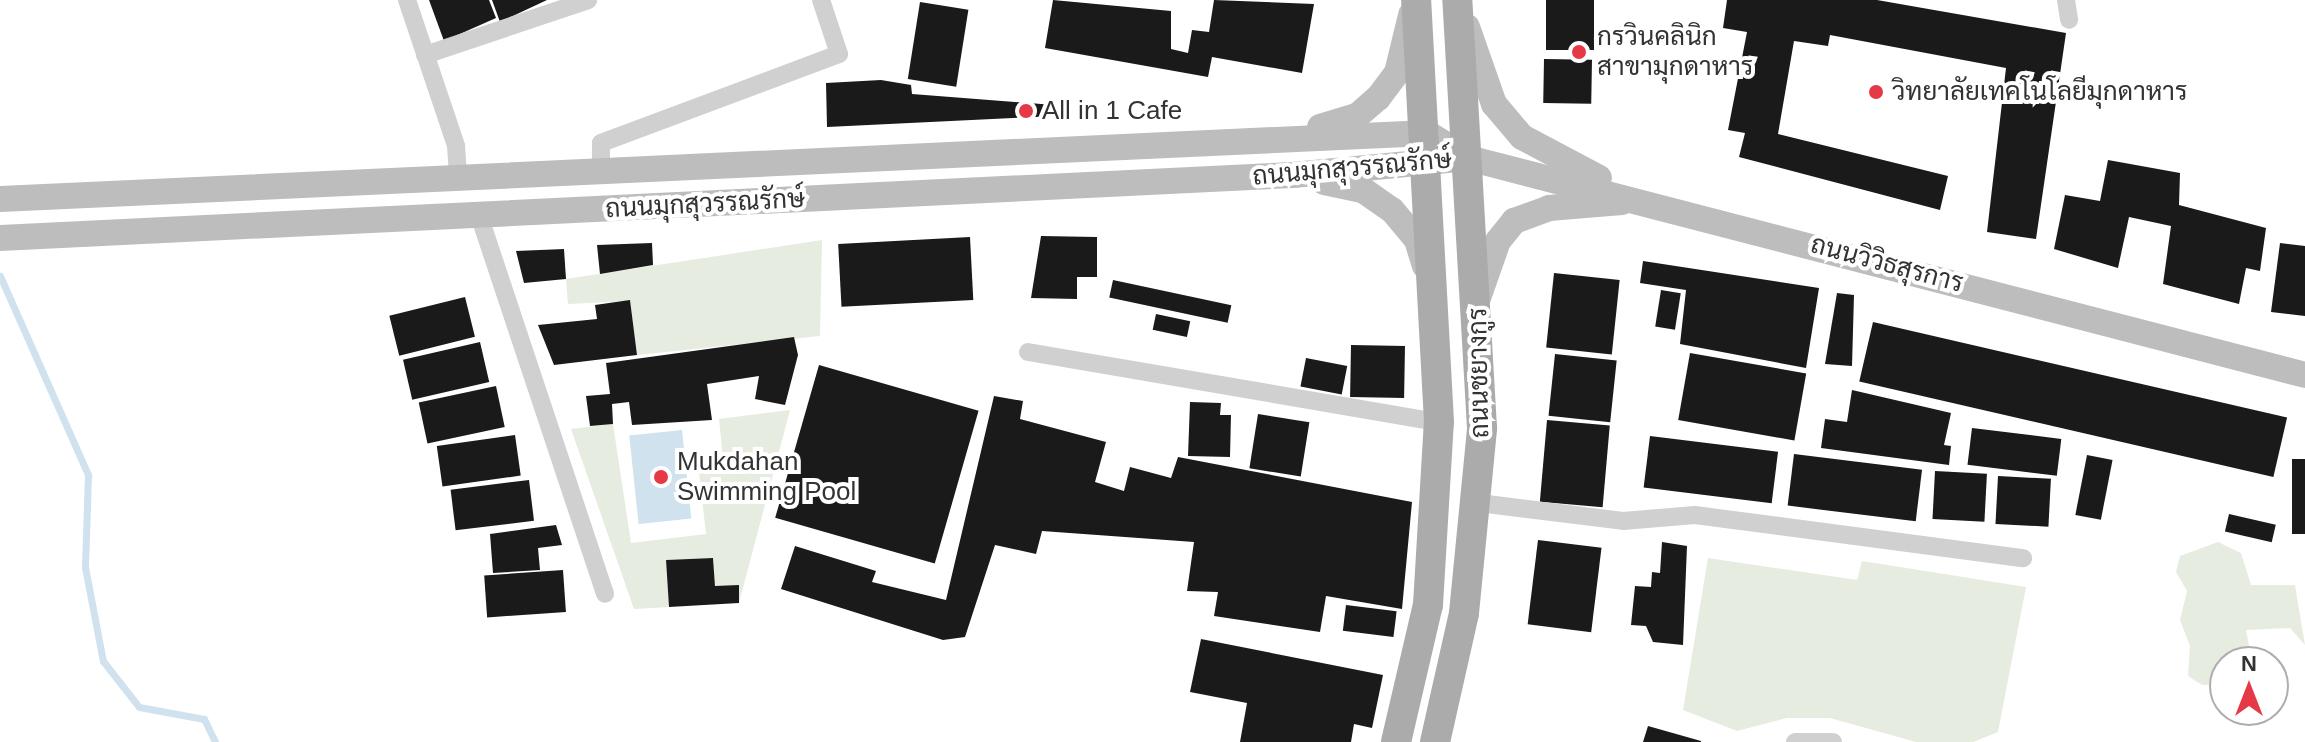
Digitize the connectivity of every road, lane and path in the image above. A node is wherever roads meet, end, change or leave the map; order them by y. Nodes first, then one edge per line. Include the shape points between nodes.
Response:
1 (407, 0) edge
2 (588, 0) edge
3 (821, 0) edge
4 (1415, 0) edge
5 (1459, 0) edge
6 (2066, 0) edge
7 (2069, 20) dead end
8 (425, 55) junction
9 (1427, 133) junction
10 (1286, 138) junction
11 (852, 157) junction
12 (1468, 158) junction
13 (1428, 166) junction
14 (601, 169) junction
15 (458, 175) junction
16 (1293, 175) junction
17 (853, 197) junction
18 (0, 199) edge
19 (1646, 200) junction
20 (479, 215) junction
21 (0, 238) edge
22 (1478, 299) junction
23 (1436, 304) junction
24 (1028, 352) dead end
25 (2305, 375) edge
26 (1439, 422) junction
27 (1479, 503) junction
28 (2023, 558) dead end
29 (605, 594) dead end
30 (1396, 742) edge
31 (1435, 742) edge
32 (1795, 742) edge
33 (1833, 742) edge

1 - 8 street
2 - 8 street
3 - 14 street via 839,54 601,143
4 - 9 main road, ถนนชยางกูร
4 - 10 main road via 1397,73 1378,98 1357,116
5 - 12 main road, ถนนชยางกูร
5 - 19 main road via 1488,92 1522,137
6 - 7 street
8 - 15 street via 456,146
9 - 10 main road, ถนนมุกสุวรรณรักษ์
9 - 12 main road, ถนนมุกสุวรรณรักษ์
9 - 13 main road, ถนนชยางกูร
10 - 11 main road, ถนนมุกสุวรรณรักษ์
11 - 14 main road, ถนนมุกสุวรรณรักษ์
11 - 17 main road
12 - 13 main road, ถนนมุกสุวรรณรักษ์
12 - 19 main road, ถนนวิวิธสุรการ
12 - 22 main road, ถนนชยางกูร
13 - 16 main road, ถนนมุกสุวรรณรักษ์
13 - 23 main road, ถนนชยางกูร
14 - 15 main road, ถนนมุกสุวรรณรักษ์
15 - 18 main road, ถนนมุกสุวรรณรักษ์
16 - 17 main road, ถนนมุกสุวรรณรักษ์
16 - 23 main road via 1363,190 1392,210 1417,240
17 - 20 main road, ถนนมุกสุวรรณรักษ์
19 - 22 main road via 1549,208 1514,221 1493,252
19 - 25 main road, ถนนวิวิธสุรการ
20 - 21 main road, ถนนมุกสุวรรณรักษ์
20 - 29 street
22 - 27 main road, ถนนชยางกูร
23 - 26 main road, ถนนชยางกูร
24 - 26 street
26 - 30 main road, ถนนชยางกูร via 1428,605
27 - 28 street via 1623,521 1695,515
27 - 31 main road, ถนนชยางกูร
32 - 33 street

